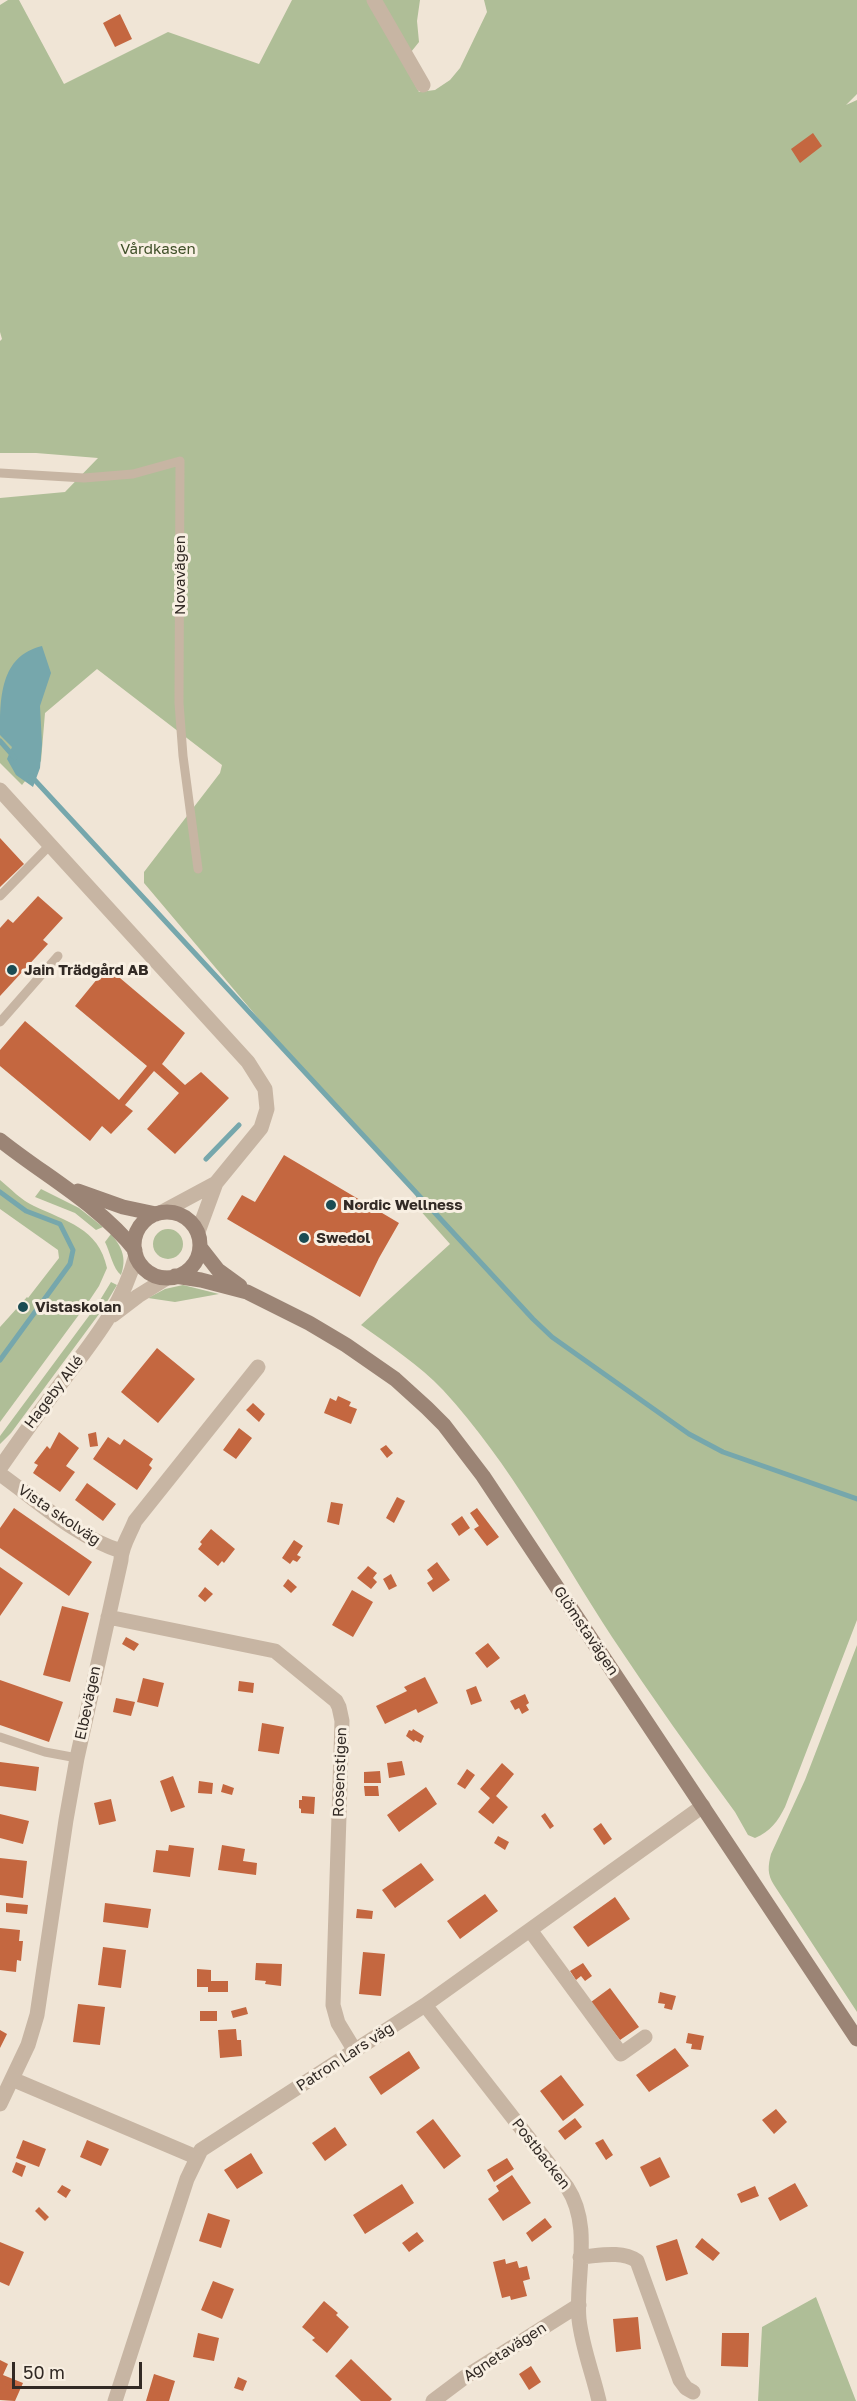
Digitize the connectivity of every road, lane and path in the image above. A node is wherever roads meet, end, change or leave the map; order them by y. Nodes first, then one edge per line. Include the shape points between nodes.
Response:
1 (374, 0) edge
2 (423, 85) dead end
3 (0, 473) edge
4 (0, 790) edge
5 (50, 845) junction
6 (198, 869) dead end
7 (0, 896) edge
8 (58, 956) dead end
9 (0, 1022) edge
10 (0, 1140) edge
11 (216, 1183) junction
12 (63, 1185) junction
13 (159, 1213) junction
14 (199, 1240) junction
15 (135, 1252) junction
16 (171, 1277) junction
17 (247, 1292) junction
18 (110, 1317) junction
19 (258, 1367) dead end
20 (0, 1468) edge
21 (0, 1474) edge
22 (121, 1551) junction
23 (108, 1617) junction
24 (0, 1737) edge
25 (77, 1758) junction
26 (703, 1806) junction
27 (530, 1930) junction
28 (425, 2005) junction
29 (645, 2037) dead end
30 (857, 2039) edge
31 (355, 2051) junction
32 (12, 2079) junction
33 (0, 2104) edge
34 (196, 2157) junction
35 (580, 2257) junction
36 (579, 2305) junction
37 (693, 2392) dead end
38 (115, 2401) edge
39 (433, 2401) edge
40 (598, 2401) edge

1 - 2 street
3 - 6 lane, Novavägen via 84,478 134,474 180,461 179,703
4 - 5 street
5 - 7 lane
5 - 11 street via 248,1062 265,1089 267,1109 261,1128
8 - 9 lane
10 - 12 main road, Glömstavägen
11 - 13 street
11 - 14 street
12 - 13 main road, Glömstavägen via 123,1207
12 - 15 main road, Glömstavägen via 111,1223
13 - 14 main road, Glömstavägen via 183,1216 194,1226
13 - 15 main road via 141,1226 135,1237
14 - 16 main road via 192,1266
14 - 17 main road, Glömstavägen via 218,1270
15 - 16 main road, Glömstavägen via 148,1271
15 - 18 street, Hageby Allé via 131,1272
16 - 17 main road, Glömstavägen
16 - 18 street, Hageby Allé
17 - 26 main road, Glömstavägen via 309,1323 373,1363 412,1393 444,1425 483,1476
18 - 20 street, Hageby Allé
19 - 22 street, Elbevägen via 135,1521
21 - 22 street, Vista skolväg via 80,1532
22 - 23 street, Elbevägen
23 - 25 street, Elbevägen
23 - 31 street, Rosenstigen via 276,1651 339,1707 342,1720 333,2005 338,2023
24 - 25 lane
25 - 32 street, Elbevägen via 37,2015
26 - 27 street, Patron Lars väg
26 - 30 main road, Glömstavägen
27 - 28 street, Patron Lars väg
27 - 29 street via 621,2054
28 - 31 street, Patron Lars väg
28 - 35 street, Postbacken via 572,2194 580,2222
31 - 34 street, Patron Lars väg via 209,2143
32 - 33 street, Elbevägen
32 - 34 street
34 - 38 street, Patron Lars väg
35 - 36 street, Postbacken
35 - 37 street via 618,2255 637,2260 680,2380
36 - 39 street, Agnetavägen
36 - 40 street, Postbacken

